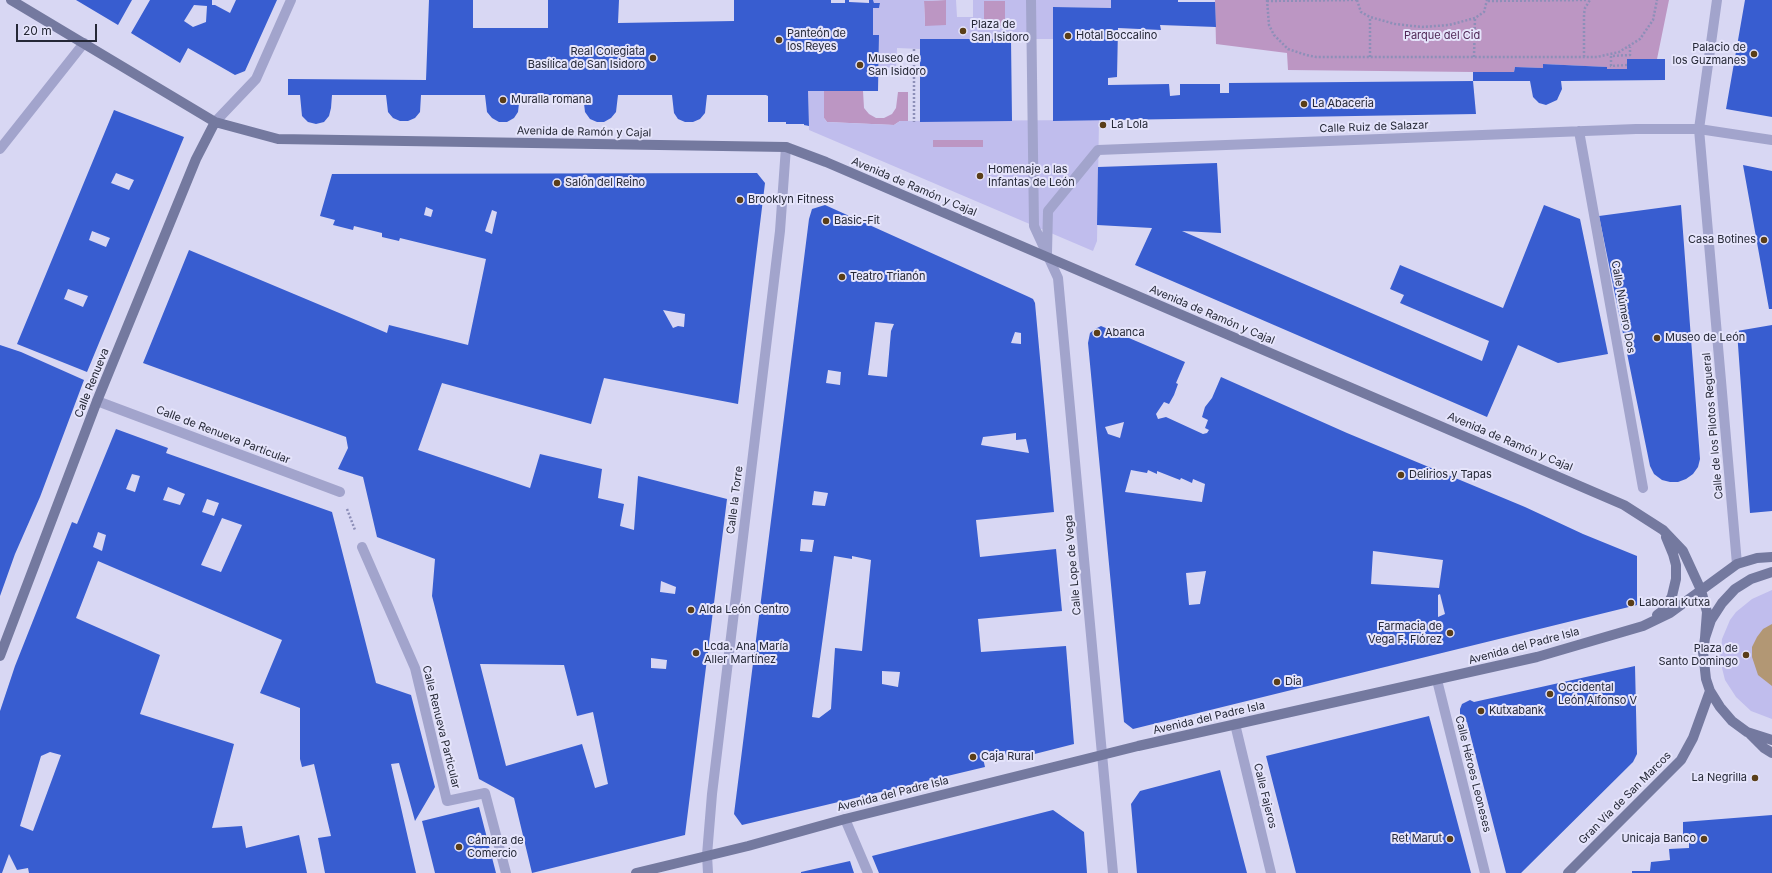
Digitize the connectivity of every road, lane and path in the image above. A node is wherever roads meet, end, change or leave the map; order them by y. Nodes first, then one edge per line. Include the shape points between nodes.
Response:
1 (11, 0) edge
2 (291, 0) edge
3 (1031, 0) edge
4 (1267, 0) edge
5 (1357, 0) edge
6 (1589, 0) edge
7 (1657, 0) edge
8 (1717, 0) edge
9 (1487, 1) edge
10 (1370, 17) junction
11 (1475, 18) junction
12 (84, 43) junction
13 (1630, 47) junction
14 (914, 49) dead end
15 (1370, 57) junction
16 (1474, 57) junction
17 (1584, 57) junction
18 (1627, 65) dead end
19 (215, 122) junction
20 (914, 122) dead end
21 (1699, 129) junction
22 (1579, 131) junction
23 (1772, 140) edge
24 (786, 147) junction
25 (0, 149) edge
26 (1048, 256) junction
27 (97, 401) junction
28 (1643, 488) dead end
29 (340, 492) joint
30 (1663, 530) junction
31 (362, 547) joint
32 (1772, 557) edge
33 (1737, 564) junction
34 (1772, 572) edge
35 (1701, 590) junction
36 (1643, 626) junction
37 (1705, 638) junction
38 (0, 656) edge
39 (1437, 680) junction
40 (1710, 691) junction
41 (1235, 724) junction
42 (1747, 732) junction
43 (1772, 740) edge
44 (1772, 753) edge
45 (1102, 755) junction
46 (845, 818) junction
47 (707, 855) junction
48 (506, 873) edge
49 (636, 873) edge
50 (708, 873) edge
51 (868, 873) edge
52 (1113, 873) edge
53 (1271, 873) edge
54 (1485, 873) edge
55 (1568, 873) edge

1 - 12 main road, Avenida de Ramón y Cajal
2 - 19 street via 256,79
3 - 26 street, Calle Lope de Vega via 1034,226
4 - 5 path
4 - 15 path via 1269,25 1274,35 1288,49 1316,57
5 - 10 path via 1361,12
6 - 9 path
6 - 17 path via 1584,14
7 - 13 path via 1653,20 1640,39
8 - 21 street, Calle de los Pilotos Regueral
9 - 11 path via 1484,12
10 - 11 path via 1395,24 1422,27 1449,26
10 - 15 path
11 - 16 path
12 - 19 main road, Avenida de Ramón y Cajal
12 - 25 street
13 - 17 path via 1611,55
13 - 18 path via 1630,55 1611,56 1611,66
14 - 20 path
15 - 16 path
16 - 17 path
19 - 24 main road, Avenida de Ramón y Cajal via 278,139
19 - 27 main road, Calle Renueva via 196,159
21 - 22 street, Calle Ruiz de Salazar
21 - 23 street, Calle Ruiz de Salazar
21 - 33 street, Calle de los Pilotos Regueral
22 - 26 street, Calle Ruiz de Salazar via 1098,150 1048,211
22 - 28 street, Calle Número Dos
24 - 26 main road, Avenida de Ramón y Cajal
24 - 47 street, Calle la Torre via 780,231 712,794
26 - 30 main road, Avenida de Ramón y Cajal via 1453,432 1582,485 1624,505
26 - 45 street, Calle Lope de Vega via 1058,278
27 - 29 street, Calle de Renueva Particular
27 - 38 main road, Calle Renueva
29 - 31 path
30 - 35 main road, Avenida de Ramón y Cajal via 1683,551
30 - 36 main road via 1676,565 1676,580 1665,609
31 - 48 street, Calle Renueva Particular via 415,668 447,801 485,793
32 - 33 main road, Avenida del Padre Isla
33 - 35 main road, Avenida del Padre Isla
34 - 37 main road via 1751,579 1735,589 1711,620
35 - 36 main road, Avenida del Padre Isla via 1670,613
35 - 37 main road, Avenida de Ramón y Cajal via 1707,612
36 - 39 main road, Avenida del Padre Isla via 1537,657
37 - 40 main road via 1704,667
39 - 41 main road, Avenida del Padre Isla
39 - 54 street, Calle Héroes Leoneses
40 - 42 main road via 1732,721
40 - 55 main road, Gran Vía de San Marcos via 1693,738 1681,760
41 - 45 main road, Avenida del Padre Isla
41 - 53 street, Calle Fajeros
42 - 43 main road
42 - 44 main road
45 - 46 main road, Avenida del Padre Isla
45 - 52 street, Calle Lope de Vega
46 - 47 main road, Avenida del Padre Isla
46 - 51 street
47 - 49 main road, Avenida del Padre Isla
47 - 50 street, Calle la Torre

